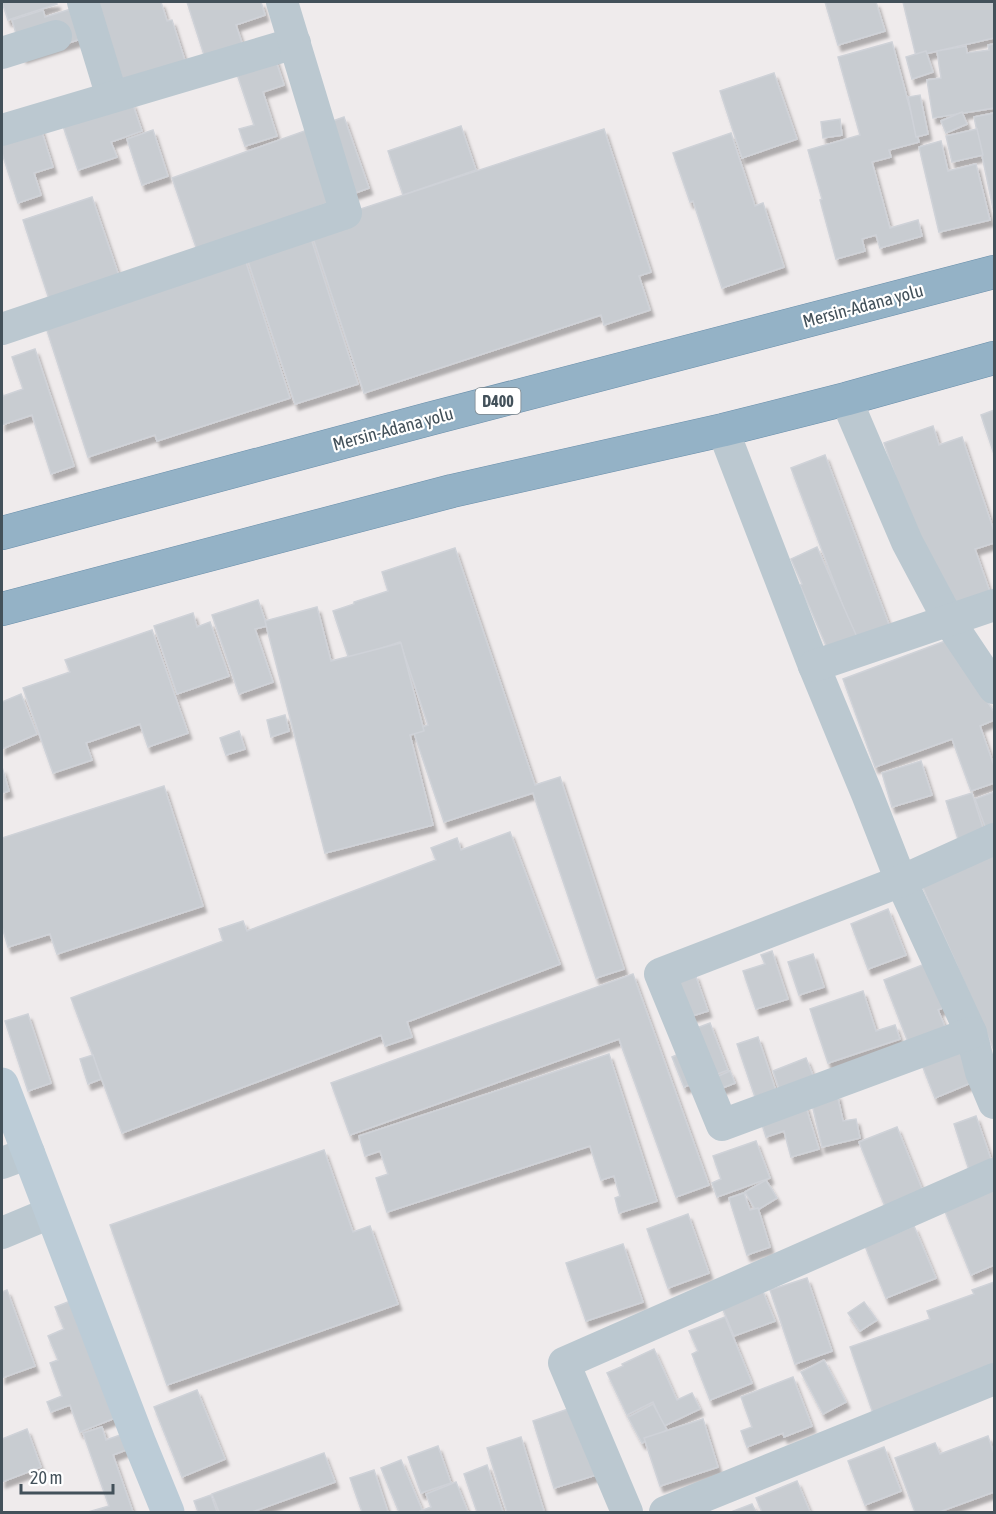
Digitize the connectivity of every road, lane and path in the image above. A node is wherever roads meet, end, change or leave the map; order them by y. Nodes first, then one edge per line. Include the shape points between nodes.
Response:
1 (83, 2) edge
2 (282, 2) edge
3 (56, 36) dead end
4 (295, 43) junction
5 (2, 53) edge
6 (112, 98) junction
7 (2, 130) edge
8 (994, 272) edge
9 (2, 329) edge
10 (994, 358) edge
11 (846, 399) junction
12 (723, 430) junction
13 (2, 534) edge
14 (994, 605) edge
15 (2, 609) edge
16 (950, 621) junction
17 (814, 666) junction
18 (994, 688) edge
19 (994, 839) edge
20 (901, 881) junction
21 (971, 1033) junction
22 (988, 1069) edge
23 (2, 1084) edge
24 (994, 1103) edge
25 (15, 1158) edge
26 (994, 1174) edge
27 (50, 1213) junction
28 (2, 1233) edge
29 (994, 1379) edge
30 (168, 1512) edge
31 (627, 1512) edge
32 (665, 1512) edge

1 - 6 street
2 - 4 street
3 - 5 street
4 - 6 street
4 - 9 street via 346,213
6 - 7 street
8 - 13 highway, Mersin-Adana yolu / D400
10 - 11 highway
11 - 12 highway
11 - 16 street via 907,542
12 - 15 highway via 452,491
12 - 17 street
14 - 16 street
16 - 17 street
16 - 18 street
17 - 20 street
19 - 20 street
20 - 21 street
20 - 21 street via 660,974 722,1125
21 - 22 street
22 - 24 street
23 - 25 main road
25 - 27 main road
26 - 31 street via 564,1363
27 - 28 street
27 - 30 main road
29 - 32 street

